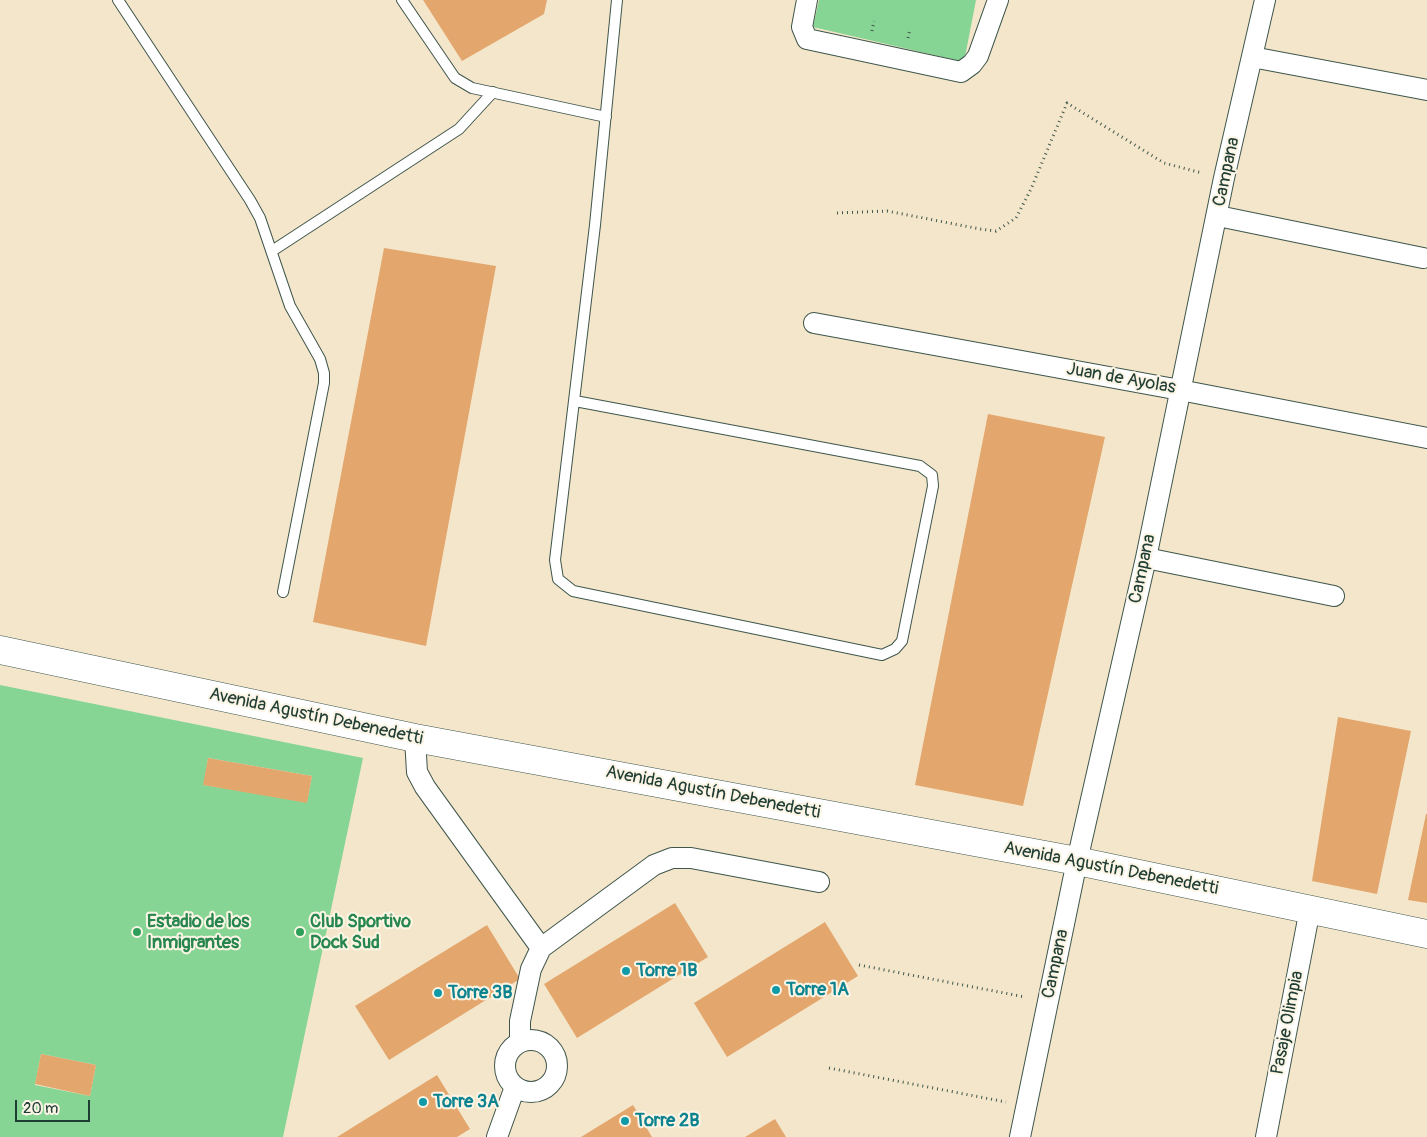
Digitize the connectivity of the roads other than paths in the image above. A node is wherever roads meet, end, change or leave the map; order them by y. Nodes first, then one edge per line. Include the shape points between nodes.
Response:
1 (118, 0) edge
2 (402, 0) edge
3 (617, 0) edge
4 (807, 0) edge
5 (998, 0) edge
6 (1265, 0) edge
7 (1252, 57) junction
8 (1427, 90) edge
9 (494, 92) junction
10 (606, 117) junction
11 (1218, 216) junction
12 (272, 251) junction
13 (1423, 258) dead end
14 (814, 323) dead end
15 (1180, 390) junction
16 (574, 401) junction
17 (1427, 438) edge
18 (1146, 558) junction
19 (283, 592) dead end
20 (1334, 596) dead end
21 (0, 650) edge
22 (415, 738) junction
23 (1077, 861) junction
24 (819, 882) dead end
25 (1310, 909) junction
26 (1427, 934) edge
27 (541, 948) junction
28 (520, 1042) junction
29 (515, 1087) junction
30 (497, 1137) edge
31 (1020, 1137) edge
32 (1266, 1137) edge

1 - 12 lane via 250,200
2 - 9 lane via 455,78 472,88
3 - 10 lane
4 - 5 street via 802,27 807,39 960,72 978,56
6 - 7 street, Campana
7 - 8 street
7 - 11 street, Campana
9 - 10 lane
9 - 12 lane via 459,129
10 - 16 lane
11 - 13 street
11 - 15 street, Campana
12 - 19 lane via 290,306 320,359 324,373
14 - 15 street, Juan de Ayolas
15 - 17 street, Juan de Ayolas
15 - 18 street, Campana
16 - 16 lane via 555,560 558,579 573,591 882,655 895,649 902,641 933,486 932,475 920,466
18 - 20 street
18 - 23 street, Campana
21 - 22 main road, Avenida Agustín Debenedetti
22 - 23 main road, Avenida Agustín Debenedetti
22 - 27 street via 417,772 425,787
23 - 25 main road, Avenida Agustín Debenedetti
23 - 31 street, Campana
24 - 27 street via 690,858 672,858 654,865
25 - 26 main road, Avenida Agustín Debenedetti
25 - 32 street, Pasaje Olimpia
27 - 28 street via 531,969 520,1021
28 - 29 street via 509,1051 504,1067
28 - 29 street via 532,1039 549,1046 557,1061 557,1070 554,1079 540,1090 522,1091
29 - 30 street

